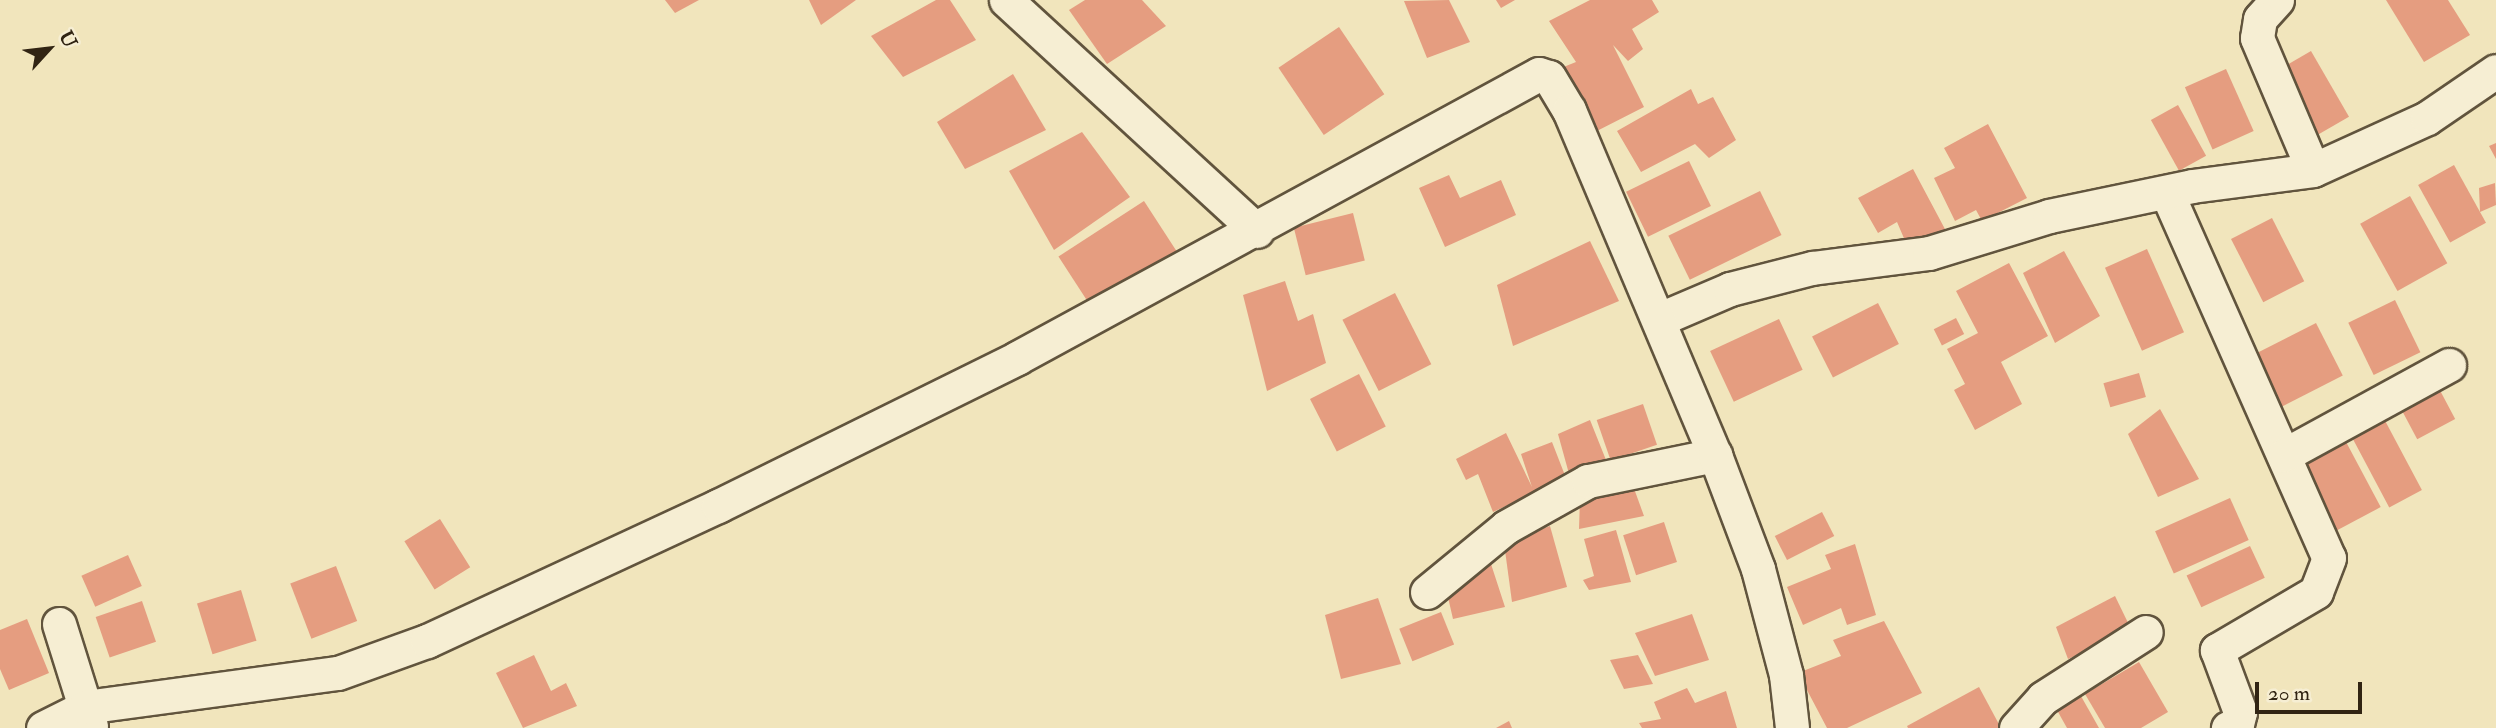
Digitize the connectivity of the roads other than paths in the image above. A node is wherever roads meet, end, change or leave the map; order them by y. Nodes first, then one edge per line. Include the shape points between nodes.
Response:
1 (1006, 0) edge
2 (2277, 0) edge
3 (2496, 71) edge
4 (2313, 170) junction
5 (2167, 192) junction
6 (1257, 231) junction
7 (1660, 318) junction
8 (2449, 365) dead end
9 (1715, 455) junction
10 (2284, 455) junction
11 (1427, 592) dead end
12 (59, 624) dead end
13 (2146, 632) dead end
14 (88, 717) edge
15 (43, 728) edge
16 (1792, 728) edge
17 (2016, 728) edge
18 (2228, 728) edge

1 - 6 street
2 - 4 street via 2260,19 2257,37
3 - 4 street via 2427,118
4 - 5 street
5 - 7 street via 2039,218 1929,253 1812,268 1731,289
5 - 10 street
6 - 7 street via 1530,76 1545,75 1559,89 1569,110
6 - 14 street via 1030,351 730,500 427,641 338,673
7 - 9 street
8 - 10 street
9 - 11 street via 1588,481 1506,527
9 - 16 street via 1758,569 1786,676
10 - 18 street via 2329,566 2316,592 2217,650 2240,712 2236,724
12 - 14 street
13 - 17 street via 2043,698
14 - 15 street

